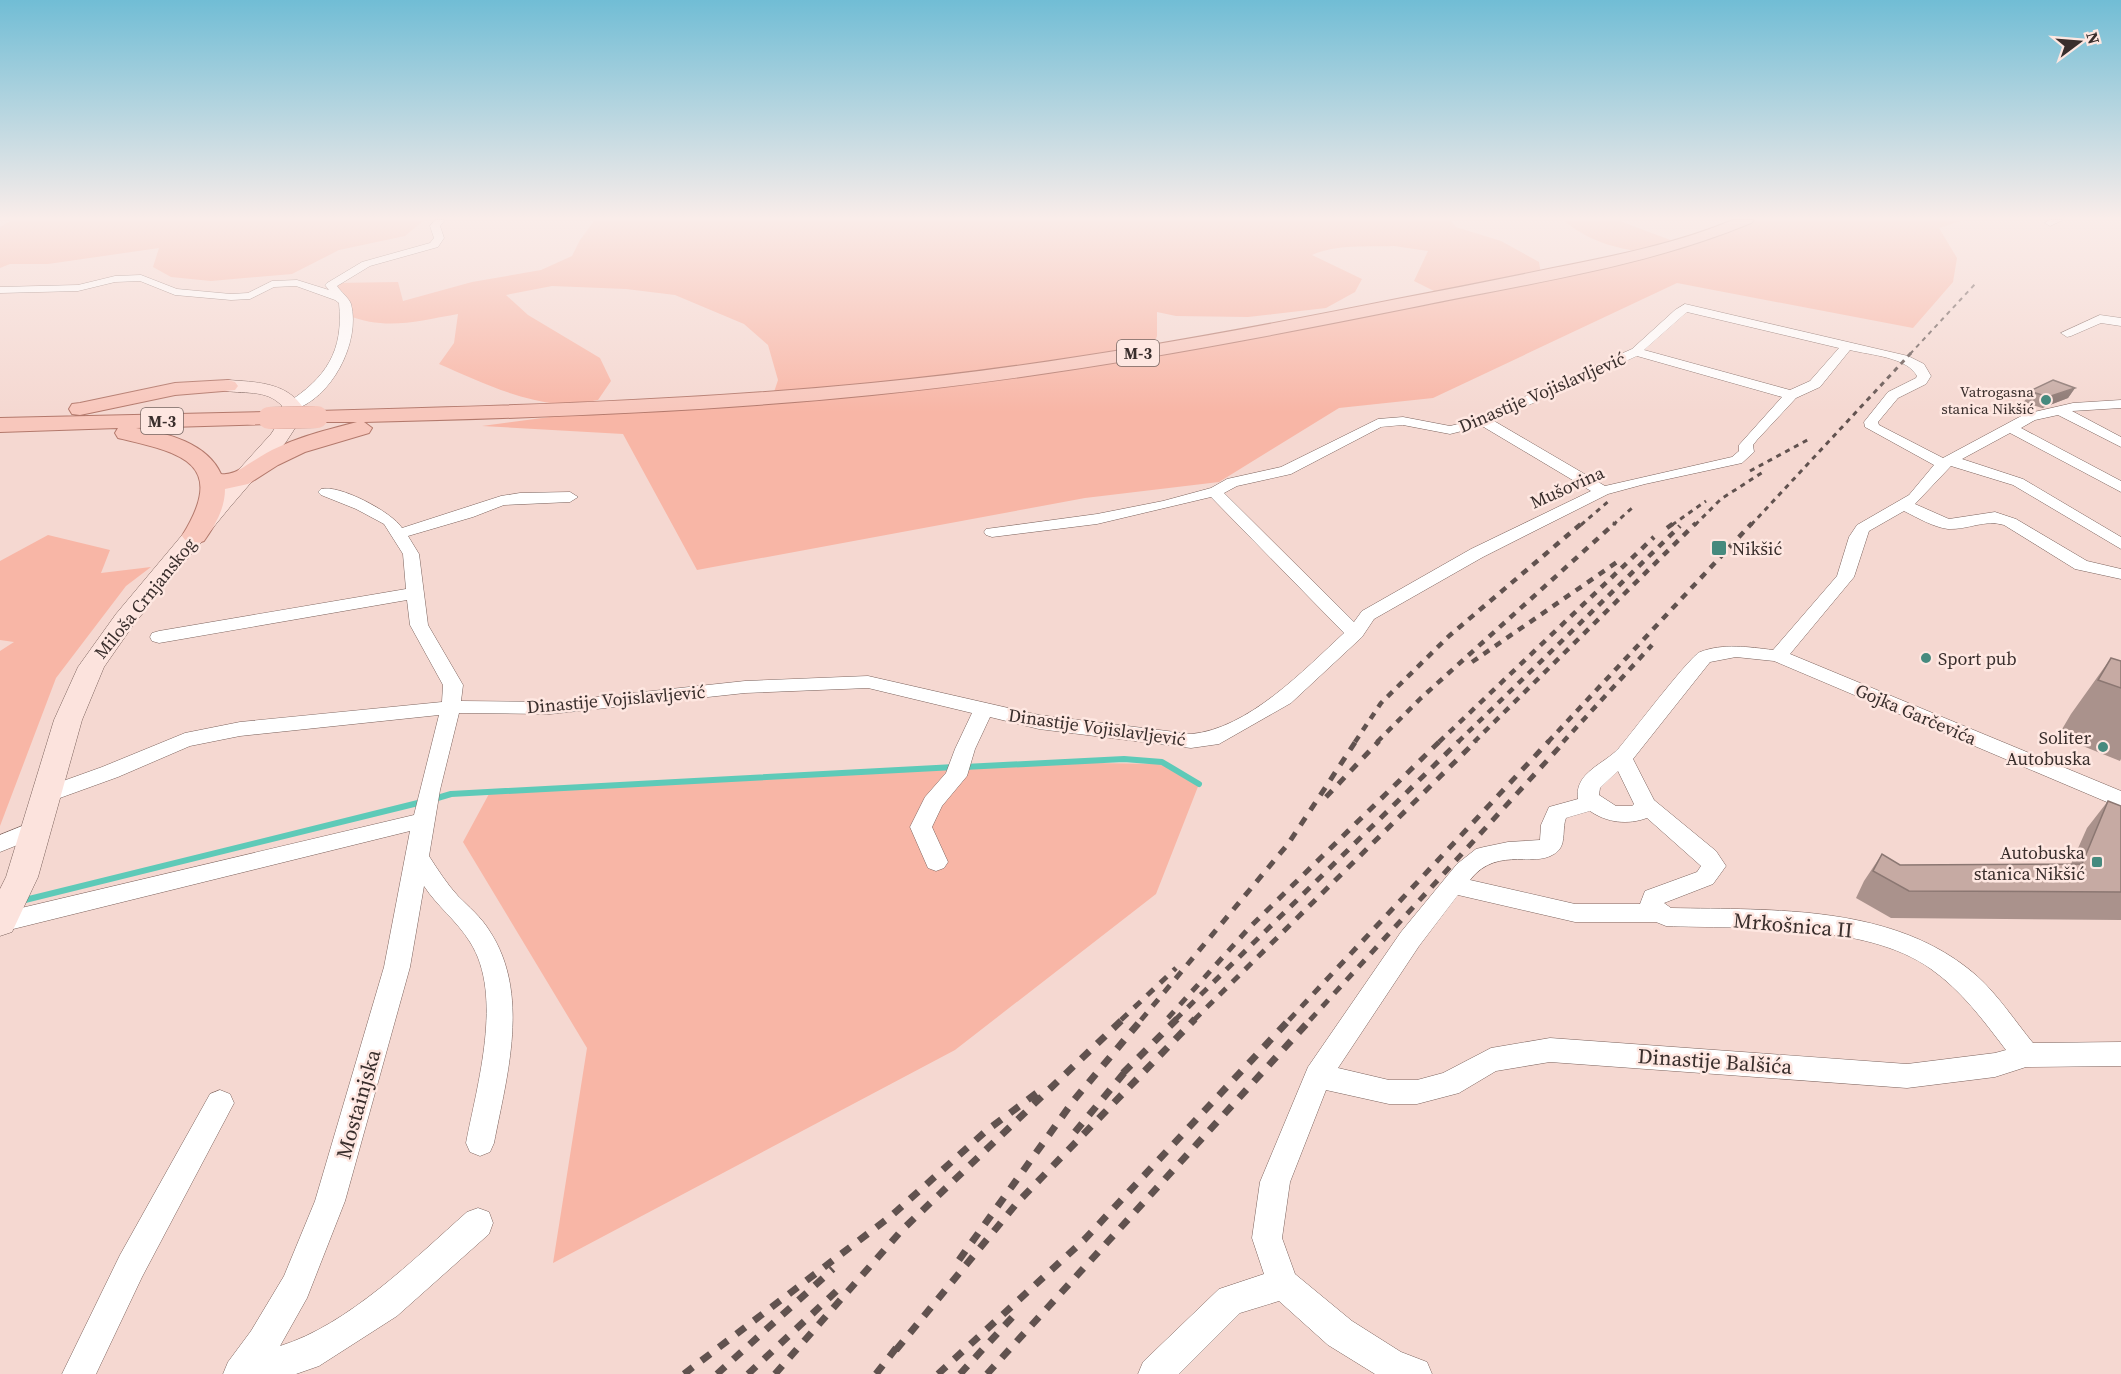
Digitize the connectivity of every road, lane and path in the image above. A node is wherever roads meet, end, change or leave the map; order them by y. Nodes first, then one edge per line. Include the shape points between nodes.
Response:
1 (273, 284) edge
2 (300, 284) edge
3 (332, 284) edge
4 (1493, 284) edge
5 (0, 290) edge
6 (339, 298) junction
7 (2121, 322) edge
8 (2067, 333) dead end
9 (1848, 345) junction
10 (1636, 352) junction
11 (228, 386) junction
12 (1791, 395) junction
13 (292, 406) junction
14 (2118, 406) edge
15 (2059, 410) junction
16 (487, 414) junction
17 (265, 418) junction
18 (1482, 420) junction
19 (0, 423) edge
20 (64, 423) junction
21 (2011, 428) junction
22 (2121, 443) edge
23 (1948, 463) junction
24 (244, 477) junction
25 (211, 480) junction
26 (2121, 487) edge
27 (1216, 490) junction
28 (1603, 490) junction
29 (326, 492) dead end
30 (570, 497) dead end
31 (1902, 504) junction
32 (992, 532) dead end
33 (398, 534) junction
34 (195, 536) junction
35 (2121, 544) edge
36 (2120, 573) edge
37 (416, 593) junction
38 (1355, 633) junction
39 (159, 637) dead end
40 (1778, 656) junction
41 (451, 707) junction
42 (984, 709) junction
43 (1622, 758) junction
44 (46, 795) junction
45 (2121, 800) edge
46 (1593, 802) junction
47 (1646, 805) junction
48 (426, 808) junction
49 (37, 828) junction
50 (0, 844) edge
51 (418, 858) junction
52 (936, 862) dead end
53 (1453, 885) junction
54 (7, 910) edge
55 (1657, 913) junction
56 (2121, 1054) edge
57 (2026, 1055) junction
58 (1318, 1076) junction
59 (220, 1102) dead end
60 (480, 1143) dead end
61 (478, 1223) dead end
62 (1283, 1284) junction
63 (79, 1374) edge
64 (241, 1374) edge
65 (1155, 1374) edge
66 (1415, 1374) edge

1 - 5 street via 241,297 84,288
2 - 6 street
3 - 6 street
4 - 16 main road, M-3 via 1051,367 759,399
6 - 13 street via 345,302 347,312 340,359 314,390
7 - 8 street via 2100,319
9 - 10 street via 1686,308
9 - 12 street via 1815,384
9 - 23 street via 1903,359 1923,371 1921,381 1893,395 1870,424
10 - 12 street, Dinastije Vojislavljević
10 - 18 street, Dinastije Vojislavljević
11 - 13 main road via 270,391 283,396
11 - 17 main road via 183,396 170,403 166,411 180,416
11 - 19 main road via 175,389
12 - 28 street, Mušovina via 1752,437 1746,445 1747,452 1737,460
13 - 24 main road, Miloša Crnjanskog via 290,422
14 - 15 street
15 - 21 street via 2030,417
15 - 22 street
16 - 17 main road, M-3, bridge
16 - 24 main road via 382,424 338,433 284,453
17 - 20 main road, M-3
18 - 27 street, Dinastije Vojislavljević via 1450,430 1403,421 1378,423 1286,471
18 - 28 street
19 - 20 main road, M-3
20 - 25 main road via 171,443 198,460
21 - 23 street
21 - 26 street
23 - 31 street via 1915,498
23 - 35 street via 2018,482
24 - 25 main road via 225,482
24 - 34 main road, Miloša Crnjanskog
25 - 34 main road via 211,504
27 - 32 street, Dinastije Vojislavljević via 1165,506 1097,519
27 - 38 street
28 - 38 street, Mušovina via 1477,553 1368,615
29 - 33 street, Mostainjska via 390,521
30 - 33 street via 501,501
31 - 36 street via 1949,524 1988,518 2010,522 2081,565
31 - 40 street via 1863,528 1845,577
33 - 37 street, Mostainjska via 411,554
34 - 44 main road, Miloša Crnjanskog via 91,667 76,697
37 - 39 street
37 - 41 street, Mostainjska via 419,624 453,685
38 - 42 street, Dinastije Vojislavljević via 1284,699 1212,739 1191,741 1062,725
40 - 43 street, Gojka Garčevića via 1736,651 1704,657
40 - 45 street, Gojka Garčevića
41 - 42 street, Dinastije Vojislavljević via 550,708 745,687 868,682
41 - 44 street, Dinastije Vojislavljević via 240,729 185,740
41 - 48 street, Mostainjska
42 - 52 street via 956,776 933,802 921,828
43 - 46 street, Gojka Garčevića via 1589,786 1588,797
43 - 47 street
44 - 49 main road, Miloša Crnjanskog
46 - 47 street via 1617,816 1639,813
46 - 53 street via 1557,813 1551,844 1541,850 1484,855
47 - 55 street via 1714,866 1706,878 1653,897 1651,906
48 - 51 street, Mostainjska
48 - 54 street
49 - 50 street
49 - 54 main road, Miloša Crnjanskog
51 - 60 street via 444,896 482,938 495,963 499,992 496,1054
51 - 64 street, Mostainjska via 397,967 330,1201 296,1287
53 - 55 street, Mrkošnica II via 1575,913
53 - 58 street via 1410,939
55 - 57 street, Mrkošnica II via 1666,917 1831,925 1905,943 1968,984
56 - 57 street, Dinastije Balšića
57 - 58 street, Dinastije Balšića via 1995,1065 1907,1076 1550,1050 1491,1060 1449,1084 1418,1092 1389,1092
58 - 62 street via 1275,1182 1268,1238
59 - 63 street via 131,1266
61 - 64 street via 386,1305 307,1354
62 - 65 street via 1230,1300
62 - 66 street via 1340,1333 1391,1365

